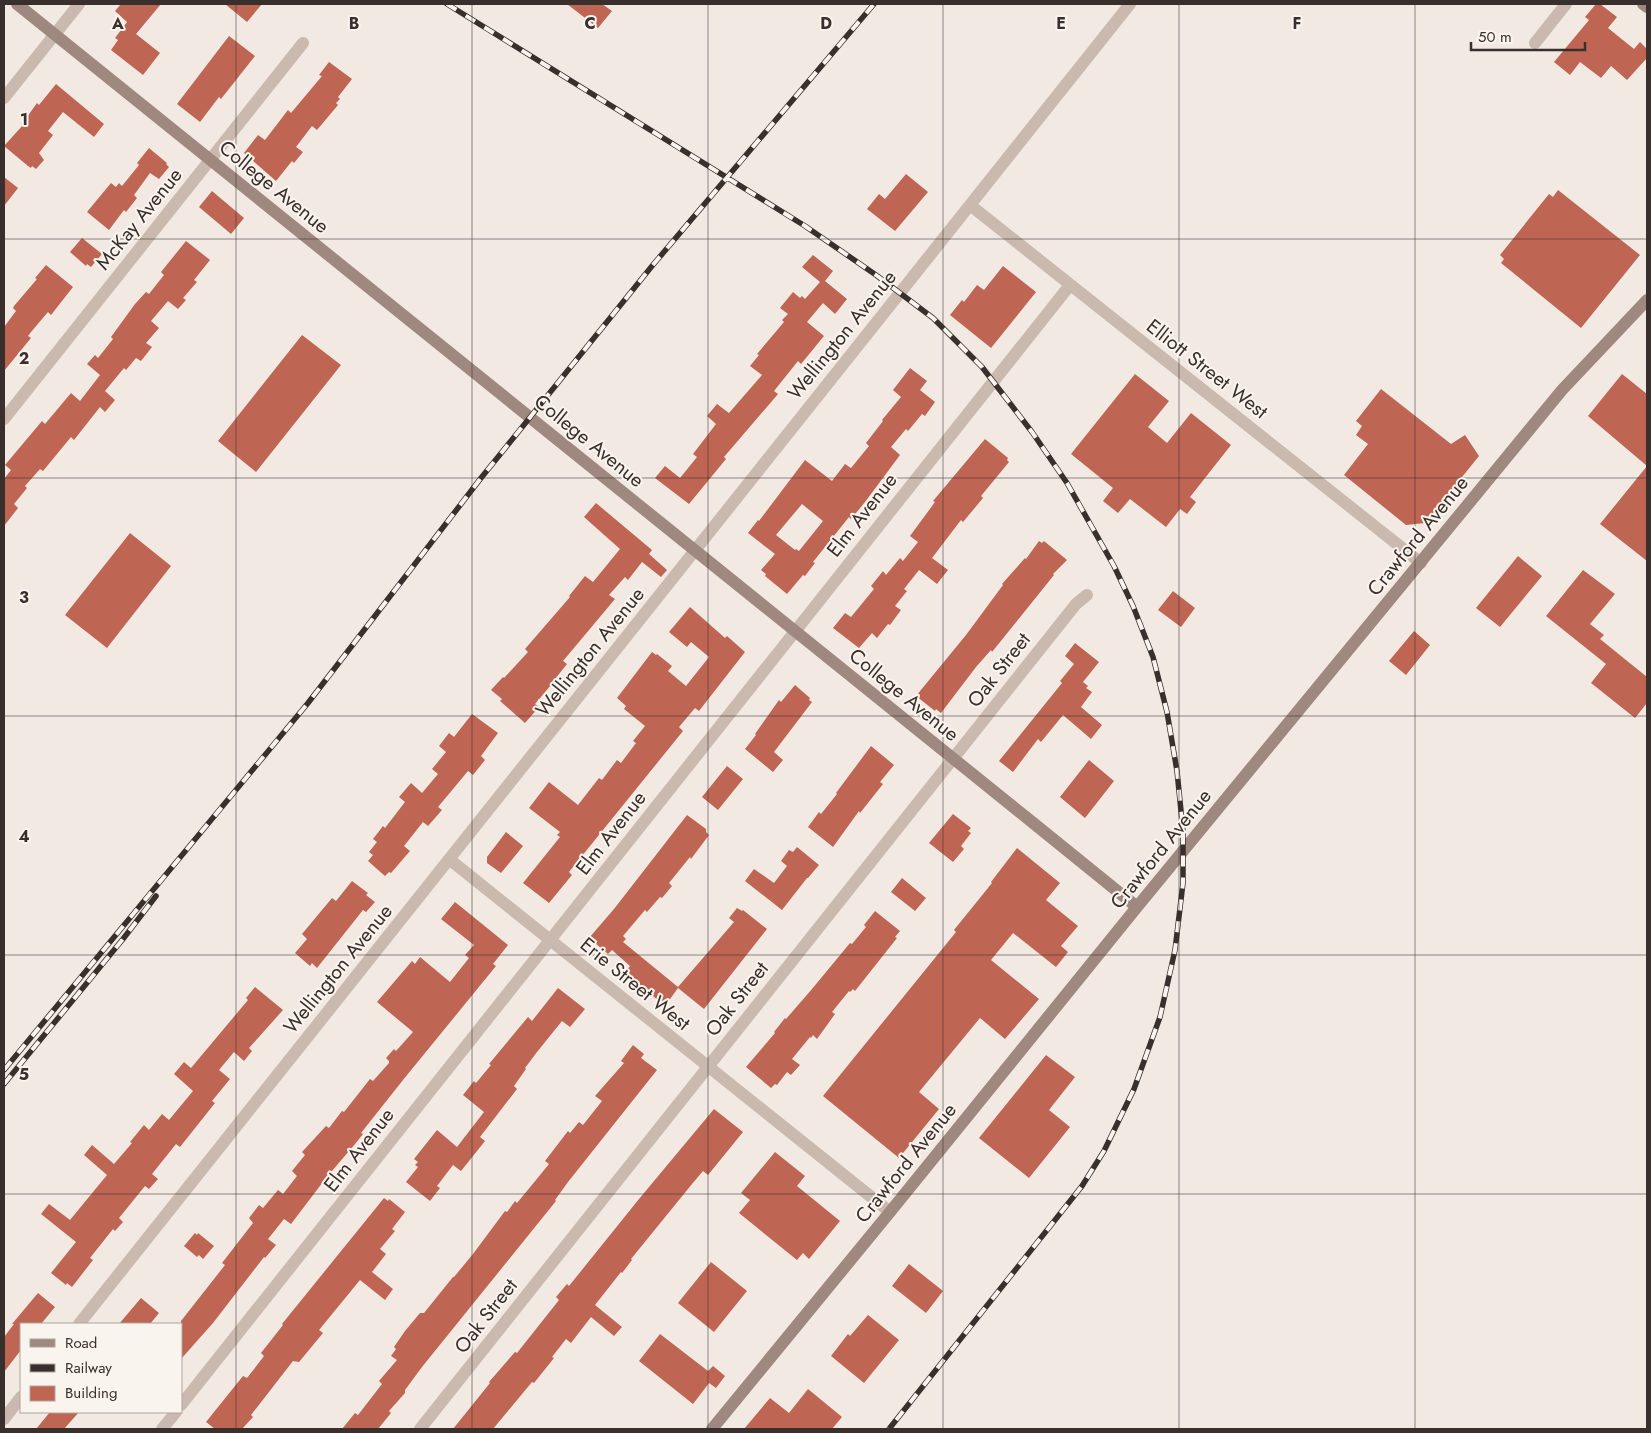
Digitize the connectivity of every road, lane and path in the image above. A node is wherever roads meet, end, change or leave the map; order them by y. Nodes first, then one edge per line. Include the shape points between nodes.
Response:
1 (17, 4) edge
2 (79, 4) edge
3 (1130, 4) edge
4 (1566, 4) edge
5 (1643, 4) edge
6 (1647, 7) edge
7 (54, 34) junction
8 (303, 43) dead end
9 (1535, 43) dead end
10 (4, 98) edge
11 (210, 160) junction
12 (970, 205) junction
13 (1070, 285) junction
14 (1647, 300) edge
15 (4, 419) edge
16 (695, 550) junction
17 (1421, 563) junction
18 (1087, 595) dead end
19 (795, 630) junction
20 (953, 758) junction
21 (449, 859) junction
22 (1137, 907) junction
23 (550, 940) junction
24 (708, 1066) junction
25 (890, 1212) junction
26 (80, 1323) edge
27 (20, 1398) edge
28 (182, 1404) edge
29 (175, 1413) edge
30 (4, 1419) edge
31 (162, 1429) edge
32 (420, 1429) edge
33 (712, 1429) edge

1 - 7 street, College Avenue
2 - 7 street
3 - 12 street, Wellington Avenue
4 - 9 street
5 - 6 street
7 - 10 street
7 - 11 street, College Avenue
8 - 11 street, McKay Avenue
11 - 15 street, McKay Avenue
11 - 16 street, College Avenue
12 - 13 street, Elliott Street West
12 - 16 street, Wellington Avenue
13 - 17 street, Elliott Street West
13 - 19 street, Elm Avenue
14 - 17 street, Crawford Avenue via 1562,390
16 - 19 street, College Avenue
16 - 21 street, Wellington Avenue
17 - 22 street, Crawford Avenue
18 - 20 street, Oak Street via 1076,604
19 - 20 street, College Avenue
19 - 23 street, Elm Avenue
20 - 22 street, College Avenue
20 - 24 street, Oak Street
21 - 23 street, Erie Street West
21 - 26 street, Wellington Avenue
22 - 25 street, Crawford Avenue
23 - 24 street, Erie Street West
23 - 28 street, Elm Avenue
24 - 25 street, Erie Street West
24 - 32 street, Oak Street
25 - 33 street, Crawford Avenue
27 - 30 street
29 - 31 street

